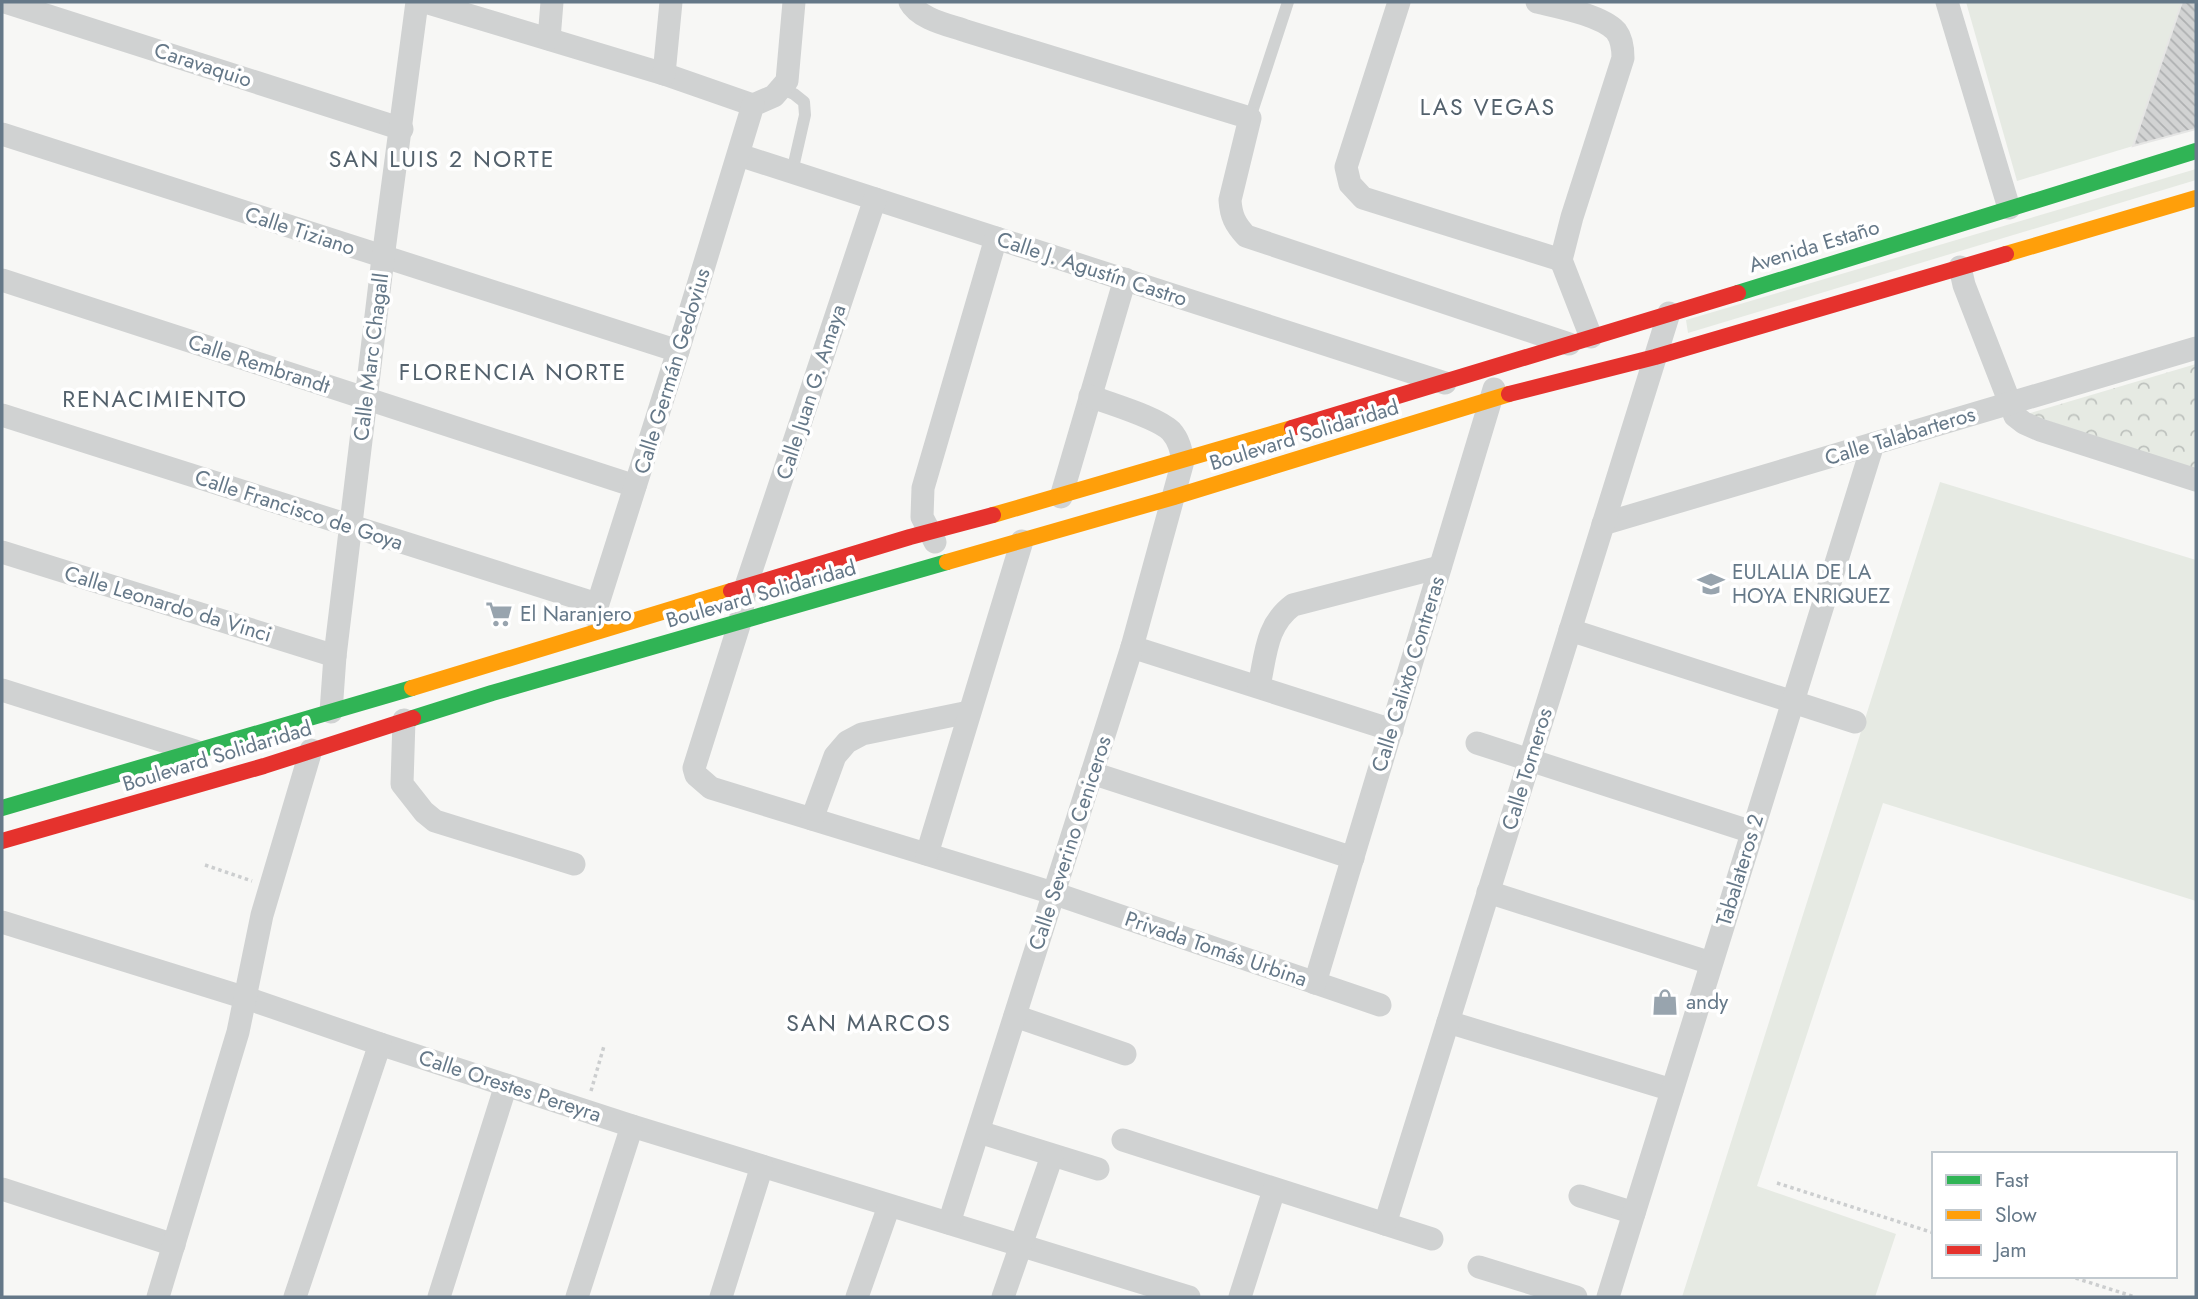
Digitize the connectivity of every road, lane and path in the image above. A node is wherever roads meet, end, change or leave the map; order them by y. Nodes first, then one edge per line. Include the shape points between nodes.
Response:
1 (5, 2) edge
2 (417, 2) edge
3 (425, 2) edge
4 (551, 2) edge
5 (671, 2) edge
6 (794, 2) edge
7 (910, 2) edge
8 (1288, 2) edge
9 (1399, 2) edge
10 (1537, 2) edge
11 (1947, 2) edge
12 (548, 39) junction
13 (664, 74) junction
14 (782, 89) junction
15 (753, 105) junction
16 (1250, 118) junction
17 (402, 129) junction
18 (2, 134) edge
19 (2196, 151) edge
20 (739, 155) junction
21 (792, 172) junction
22 (2196, 198) edge
23 (875, 199) junction
24 (2009, 208) junction
25 (996, 237) junction
26 (383, 258) junction
27 (1561, 260) junction
28 (1960, 267) junction
29 (1125, 279) junction
30 (2, 280) edge
31 (1669, 313) junction
32 (1591, 337) junction
33 (1569, 344) junction
34 (2196, 348) edge
35 (678, 351) junction
36 (1655, 357) junction
37 (1501, 365) junction
38 (1445, 383) junction
39 (1090, 396) junction
40 (367, 399) junction
41 (1491, 399) junction
42 (2009, 403) junction
43 (2, 415) edge
44 (1873, 444) junction
45 (1183, 461) junction
46 (2196, 480) edge
47 (635, 486) junction
48 (1061, 497) junction
49 (1174, 497) junction
50 (1603, 524) junction
51 (351, 526) junction
52 (929, 532) junction
53 (1022, 541) junction
54 (2, 552) edge
55 (947, 563) junction
56 (1440, 567) junction
57 (746, 586) junction
58 (597, 604) junction
59 (740, 622) junction
60 (1570, 630) junction
61 (588, 636) junction
62 (1132, 647) junction
63 (335, 656) junction
64 (484, 667) junction
65 (1259, 686) junction
66 (2, 690) edge
67 (492, 693) junction
68 (1792, 702) junction
69 (331, 712) junction
70 (969, 712) junction
71 (404, 720) junction
72 (1855, 722) dead end
73 (1392, 730) junction
74 (1477, 743) dead end
75 (260, 750) junction
76 (310, 750) junction
77 (198, 752) junction
78 (1530, 759) junction
79 (1092, 773) junction
80 (20, 803) junction
81 (2, 808) edge
82 (812, 819) junction
83 (29, 832) junction
84 (1752, 832) junction
85 (2, 841) edge
86 (927, 855) junction
87 (1353, 858) junction
88 (574, 864) dead end
89 (205, 865) dead end
90 (270, 888) junction
91 (1488, 892) junction
92 (1053, 893) junction
93 (2, 922) edge
94 (1711, 963) junction
95 (1315, 983) junction
96 (246, 998) junction
97 (1380, 1004) dead end
98 (1015, 1016) junction
99 (1448, 1022) junction
100 (380, 1044) junction
101 (604, 1046) dead end
102 (1125, 1054) dead end
103 (506, 1085) junction
104 (1672, 1090) junction
105 (585, 1110) junction
106 (632, 1126) junction
107 (979, 1132) junction
108 (1123, 1140) dead end
109 (1052, 1156) junction
110 (762, 1166) junction
111 (1098, 1169) dead end
112 (1777, 1183) dead end
113 (2, 1189) edge
114 (1274, 1190) junction
115 (1580, 1196) dead end
116 (889, 1206) junction
117 (1634, 1213) junction
118 (949, 1223) junction
119 (1385, 1224) junction
120 (1932, 1232) edge
121 (1432, 1239) dead end
122 (174, 1245) junction
123 (1020, 1247) junction
124 (1479, 1267) dead end
125 (2075, 1278) edge
126 (158, 1297) edge
127 (295, 1297) edge
128 (439, 1297) edge
129 (577, 1297) edge
130 (721, 1297) edge
131 (858, 1297) edge
132 (1003, 1297) edge
133 (1189, 1297) edge
134 (1240, 1297) edge
135 (1576, 1297) edge
136 (1608, 1297) edge
137 (2135, 1297) edge

1 - 17 street, Caravaquio
2 - 17 street, Calle Marc Chagall
3 - 12 street
4 - 12 street
5 - 13 street
6 - 14 street via 789,72
7 - 16 street via 929,18 966,31
8 - 16 lane
9 - 27 street via 1346,167 1350,184 1363,198
10 - 27 street via 1583,14 1615,30 1623,44 1623,58
11 - 24 street
12 - 13 street
13 - 15 street
14 - 15 street
14 - 21 lane via 804,102
15 - 20 street, Calle Germán Gedovius
16 - 33 street via 1230,200 1231,214 1246,236
17 - 26 street, Calle Marc Chagall
18 - 26 street, Calle Tiziano
19 - 24 main road, Avenida Estaño
20 - 21 street, Calle J. Agustín Castro
20 - 35 street, Calle Germán Gedovius
21 - 23 street, Calle J. Agustín Castro
22 - 28 main road
23 - 25 street, Calle J. Agustín Castro
23 - 57 street, Calle Juan G. Amaya
24 - 31 main road, Avenida Estaño
25 - 29 street, Calle J. Agustín Castro
25 - 52 street via 923,488 922,517
26 - 35 street, Calle Tiziano
26 - 40 street, Calle Marc Chagall
27 - 32 street
28 - 36 main road
28 - 42 street
29 - 38 street, Calle J. Agustín Castro
29 - 39 street
30 - 40 street, Calle Rembrandt
31 - 32 main road, Avenida Estaño
31 - 36 street, Calle Torneros
32 - 33 main road, Avenida Estaño
33 - 37 main road, Avenida Estaño
34 - 42 street, Calle Talabarteros
35 - 47 street, Calle Germán Gedovius
36 - 41 main road
36 - 50 street, Calle Torneros
37 - 38 main road, Avenida Estaño
37 - 41 street, Calle Calixto Contreras
38 - 45 main road, Boulevard Solidaridad
39 - 45 street via 1171,431
39 - 48 street
40 - 47 street, Calle Rembrandt
40 - 51 street, Calle Marc Chagall
41 - 49 main road, Boulevard Solidaridad
41 - 56 street, Calle Calixto Contreras
42 - 44 street, Calle Talabarteros
42 - 46 street via 2024,423
43 - 51 street, Calle Francisco de Goya
44 - 50 street, Calle Talabarteros
44 - 68 street, Tabalateros 2
45 - 48 main road, Boulevard Solidaridad
45 - 49 street, Calle Severino Ceniceros
47 - 58 street, Calle Germán Gedovius
48 - 52 main road, Boulevard Solidaridad
49 - 53 main road, Boulevard Solidaridad
49 - 62 street, Calle Severino Ceniceros
50 - 60 street, Calle Torneros
51 - 58 street, Calle Francisco de Goya
51 - 63 street, Calle Marc Chagall
52 - 55 street
52 - 57 main road, Boulevard Solidaridad
53 - 55 main road, Boulevard Solidaridad
53 - 70 street
54 - 63 street, Calle Leonardo da Vinci
55 - 59 main road, Boulevard Solidaridad
56 - 65 street via 1293,605 1272,628
56 - 73 street, Calle Calixto Contreras
57 - 59 street, Calle Juan G. Amaya
57 - 61 main road, Boulevard Solidaridad
58 - 61 street, Calle Germán Gedovius
59 - 67 main road, Boulevard Solidaridad
59 - 82 street, Calle Juan G. Amaya via 694,768 696,775 711,788
60 - 68 street
60 - 78 street, Calle Torneros
61 - 64 main road, Boulevard Solidaridad
62 - 65 street
62 - 79 street, Calle Severino Ceniceros
63 - 69 street, Calle Marc Chagall
64 - 67 main road
64 - 69 main road, Boulevard Solidaridad
65 - 73 street
66 - 77 street
67 - 71 main road, Boulevard Solidaridad
68 - 72 street
68 - 84 street, Tabalateros 2
69 - 75 main road, Boulevard Solidaridad
70 - 82 street via 862,734 847,742 835,756
70 - 86 street
71 - 76 main road, Boulevard Solidaridad
71 - 88 street via 402,784 424,812 435,821
73 - 87 street, Calle Calixto Contreras
74 - 78 street
75 - 76 main road, Boulevard Solidaridad
75 - 77 main road, Boulevard Solidaridad
75 - 83 main road, Boulevard Solidaridad
76 - 90 street
77 - 80 main road, Boulevard Solidaridad
78 - 84 street
78 - 91 street, Calle Torneros
79 - 87 street
79 - 92 street, Calle Severino Ceniceros
80 - 81 main road, Boulevard Solidaridad
80 - 83 main road
82 - 86 street, Privada Tomás Urbina
83 - 85 main road, Boulevard Solidaridad
84 - 94 street, Tabalateros 2
86 - 92 street, Privada Tomás Urbina
87 - 95 street, Calle Calixto Contreras
89 - 90 path
90 - 96 street
91 - 94 street
91 - 99 street, Calle Torneros
92 - 95 street, Privada Tomás Urbina
92 - 98 street, Calle Severino Ceniceros
93 - 96 street, Calle Orestes Pereyra
94 - 104 street, Tabalateros 2
95 - 97 street, Privada Tomás Urbina
96 - 100 street, Calle Orestes Pereyra
96 - 122 street
98 - 102 street
98 - 107 street, Calle Severino Ceniceros
99 - 104 street
99 - 119 street, Calle Torneros
100 - 103 street, Calle Orestes Pereyra
100 - 127 street
101 - 105 path
103 - 105 street, Calle Orestes Pereyra
103 - 128 street
104 - 117 street, Tabalateros 2
105 - 106 street, Calle Orestes Pereyra
106 - 110 street, Calle Orestes Pereyra
106 - 129 street
107 - 109 street
107 - 118 street, Calle Severino Ceniceros
108 - 114 street
109 - 111 street
109 - 123 street
110 - 116 street, Calle Orestes Pereyra
110 - 130 street
112 - 120 path
113 - 122 street
114 - 119 street
114 - 134 street
115 - 117 street
116 - 118 street, Calle Orestes Pereyra
116 - 131 street
117 - 136 street, Tabalateros 2
118 - 123 street, Calle Orestes Pereyra
119 - 121 street
122 - 126 street
123 - 132 street
123 - 133 street, Calle Orestes Pereyra
124 - 135 street
125 - 137 path

